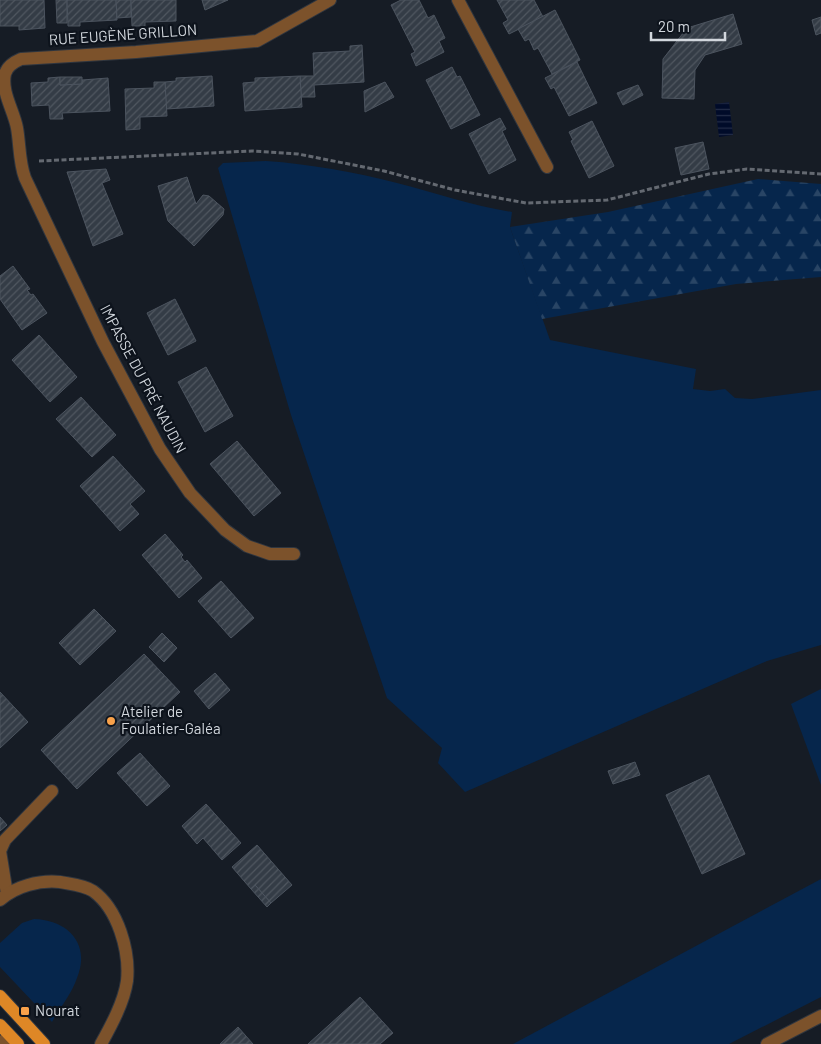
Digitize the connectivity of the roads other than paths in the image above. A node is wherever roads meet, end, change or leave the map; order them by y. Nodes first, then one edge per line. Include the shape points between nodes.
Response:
1 (330, 0) edge
2 (458, 0) edge
3 (20, 162) joint
4 (547, 167) dead end
5 (294, 554) dead end
6 (52, 791) dead end
7 (4, 897) edge
8 (0, 996) edge
9 (821, 1016) edge
10 (0, 1025) edge
11 (9, 1041) edge
12 (44, 1044) edge
13 (101, 1044) edge
14 (768, 1044) edge

1 - 3 street, RUE EUGÈNE GRILLON via 257,41 12,62 5,74 5,88 17,127
2 - 4 street
3 - 5 street, IMPASSE DU PRÉ NAUDIN via 34,200 103,342 160,449 190,494 225,530 248,546 270,554
6 - 7 street via 5,840 0,851
7 - 13 street via 25,885 52,881 92,890 107,904 126,953 127,981 118,1010
8 - 12 main road
9 - 14 street
10 - 11 main road

